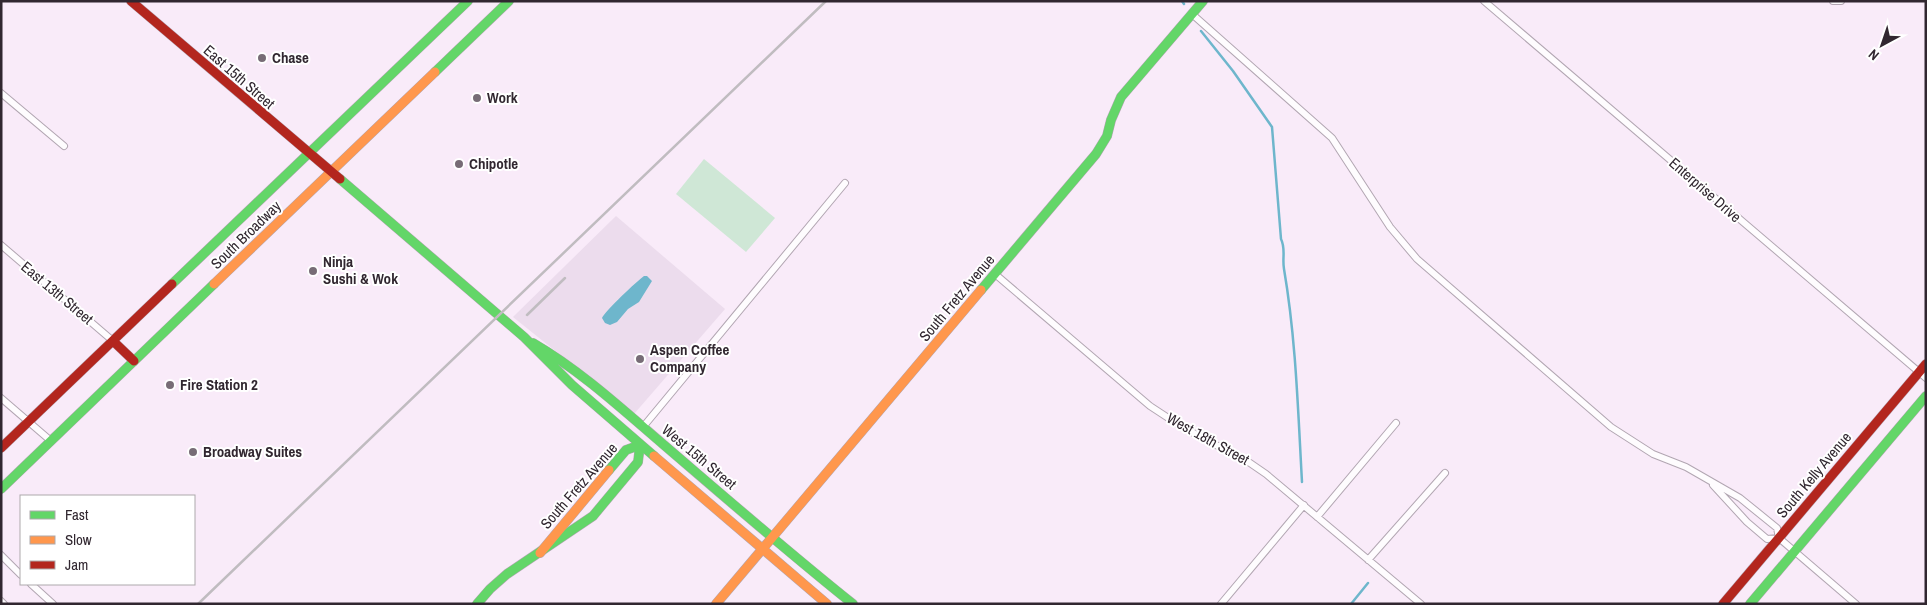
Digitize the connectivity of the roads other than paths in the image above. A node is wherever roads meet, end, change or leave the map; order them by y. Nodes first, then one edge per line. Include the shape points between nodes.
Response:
1 (131, 1) edge
2 (468, 1) edge
3 (509, 1) edge
4 (1203, 1) edge
5 (1484, 1) edge
6 (1833, 1) edge
7 (1841, 1) edge
8 (1192, 14) junction
9 (1, 92) edge
10 (64, 146) dead end
11 (309, 155) junction
12 (330, 173) junction
13 (845, 183) dead end
14 (1, 245) edge
15 (995, 274) junction
16 (524, 337) junction
17 (113, 340) junction
18 (134, 361) junction
19 (1926, 364) edge
20 (1922, 375) edge
21 (1926, 396) edge
22 (1, 398) edge
23 (28, 422) junction
24 (1396, 423) dead end
25 (643, 427) junction
26 (51, 440) junction
27 (640, 444) junction
28 (1, 448) edge
29 (1445, 473) dead end
30 (1707, 479) junction
31 (1, 489) edge
32 (1304, 505) junction
33 (1317, 517) junction
34 (773, 537) junction
35 (1779, 538) junction
36 (762, 549) junction
37 (1795, 552) junction
38 (540, 553) junction
39 (1, 555) edge
40 (1368, 560) junction
41 (20, 574) edge
42 (33, 585) edge
43 (1, 601) edge
44 (4, 604) edge
45 (53, 604) edge
46 (477, 604) edge
47 (716, 604) edge
48 (827, 604) edge
49 (853, 604) edge
50 (1221, 604) edge
51 (1421, 604) edge
52 (1723, 604) edge
53 (1750, 604) edge
54 (1856, 604) edge

1 - 11 main road, East 15th Street
2 - 11 main road, South Broadway
3 - 12 main road, South Broadway
4 - 8 main road, South Fretz Avenue
5 - 20 street, Enterprise Drive
6 - 7 street
8 - 15 main road, South Fretz Avenue via 1121,97 1107,136 1096,154
8 - 30 street via 1332,138 1390,227 1417,259 1611,427 1653,454
9 - 10 street
11 - 12 main road, East 15th Street
11 - 17 main road, South Broadway
12 - 16 main road, West 15th Street
12 - 18 main road, South Broadway
13 - 25 street
14 - 17 street, East 13th Street
15 - 32 street, West 18th Street via 1150,406 1250,463
15 - 34 main road, South Fretz Avenue
16 - 25 main road, West 15th Street via 557,357
16 - 27 main road, West 15th Street via 572,385
17 - 18 main road
17 - 23 main road, South Broadway
18 - 26 main road, South Broadway
19 - 20 main road, South Kelly Avenue
20 - 35 main road, South Kelly Avenue
21 - 37 main road
22 - 23 street
23 - 26 street
23 - 28 main road, South Broadway
24 - 33 street
25 - 27 main road
25 - 34 main road, West 15th Street
26 - 31 main road, South Broadway
27 - 36 main road, West 15th Street
27 - 38 main road, South Fretz Avenue via 626,450
27 - 38 main road, South Fretz Avenue via 638,462 593,516
29 - 40 street
30 - 35 street via 1740,498 1777,528
30 - 35 street via 1767,539
32 - 33 street, West 18th Street
32 - 50 street
33 - 40 street, West 18th Street
34 - 36 main road, South Fretz Avenue
34 - 49 main road, West 15th Street
35 - 37 street
35 - 52 main road, South Kelly Avenue
36 - 47 main road, South Fretz Avenue
36 - 48 main road, West 15th Street
37 - 53 main road
37 - 54 street
38 - 46 main road, South Fretz Avenue via 507,574
39 - 41 street
40 - 51 street, West 18th Street
42 - 45 street
43 - 44 street

